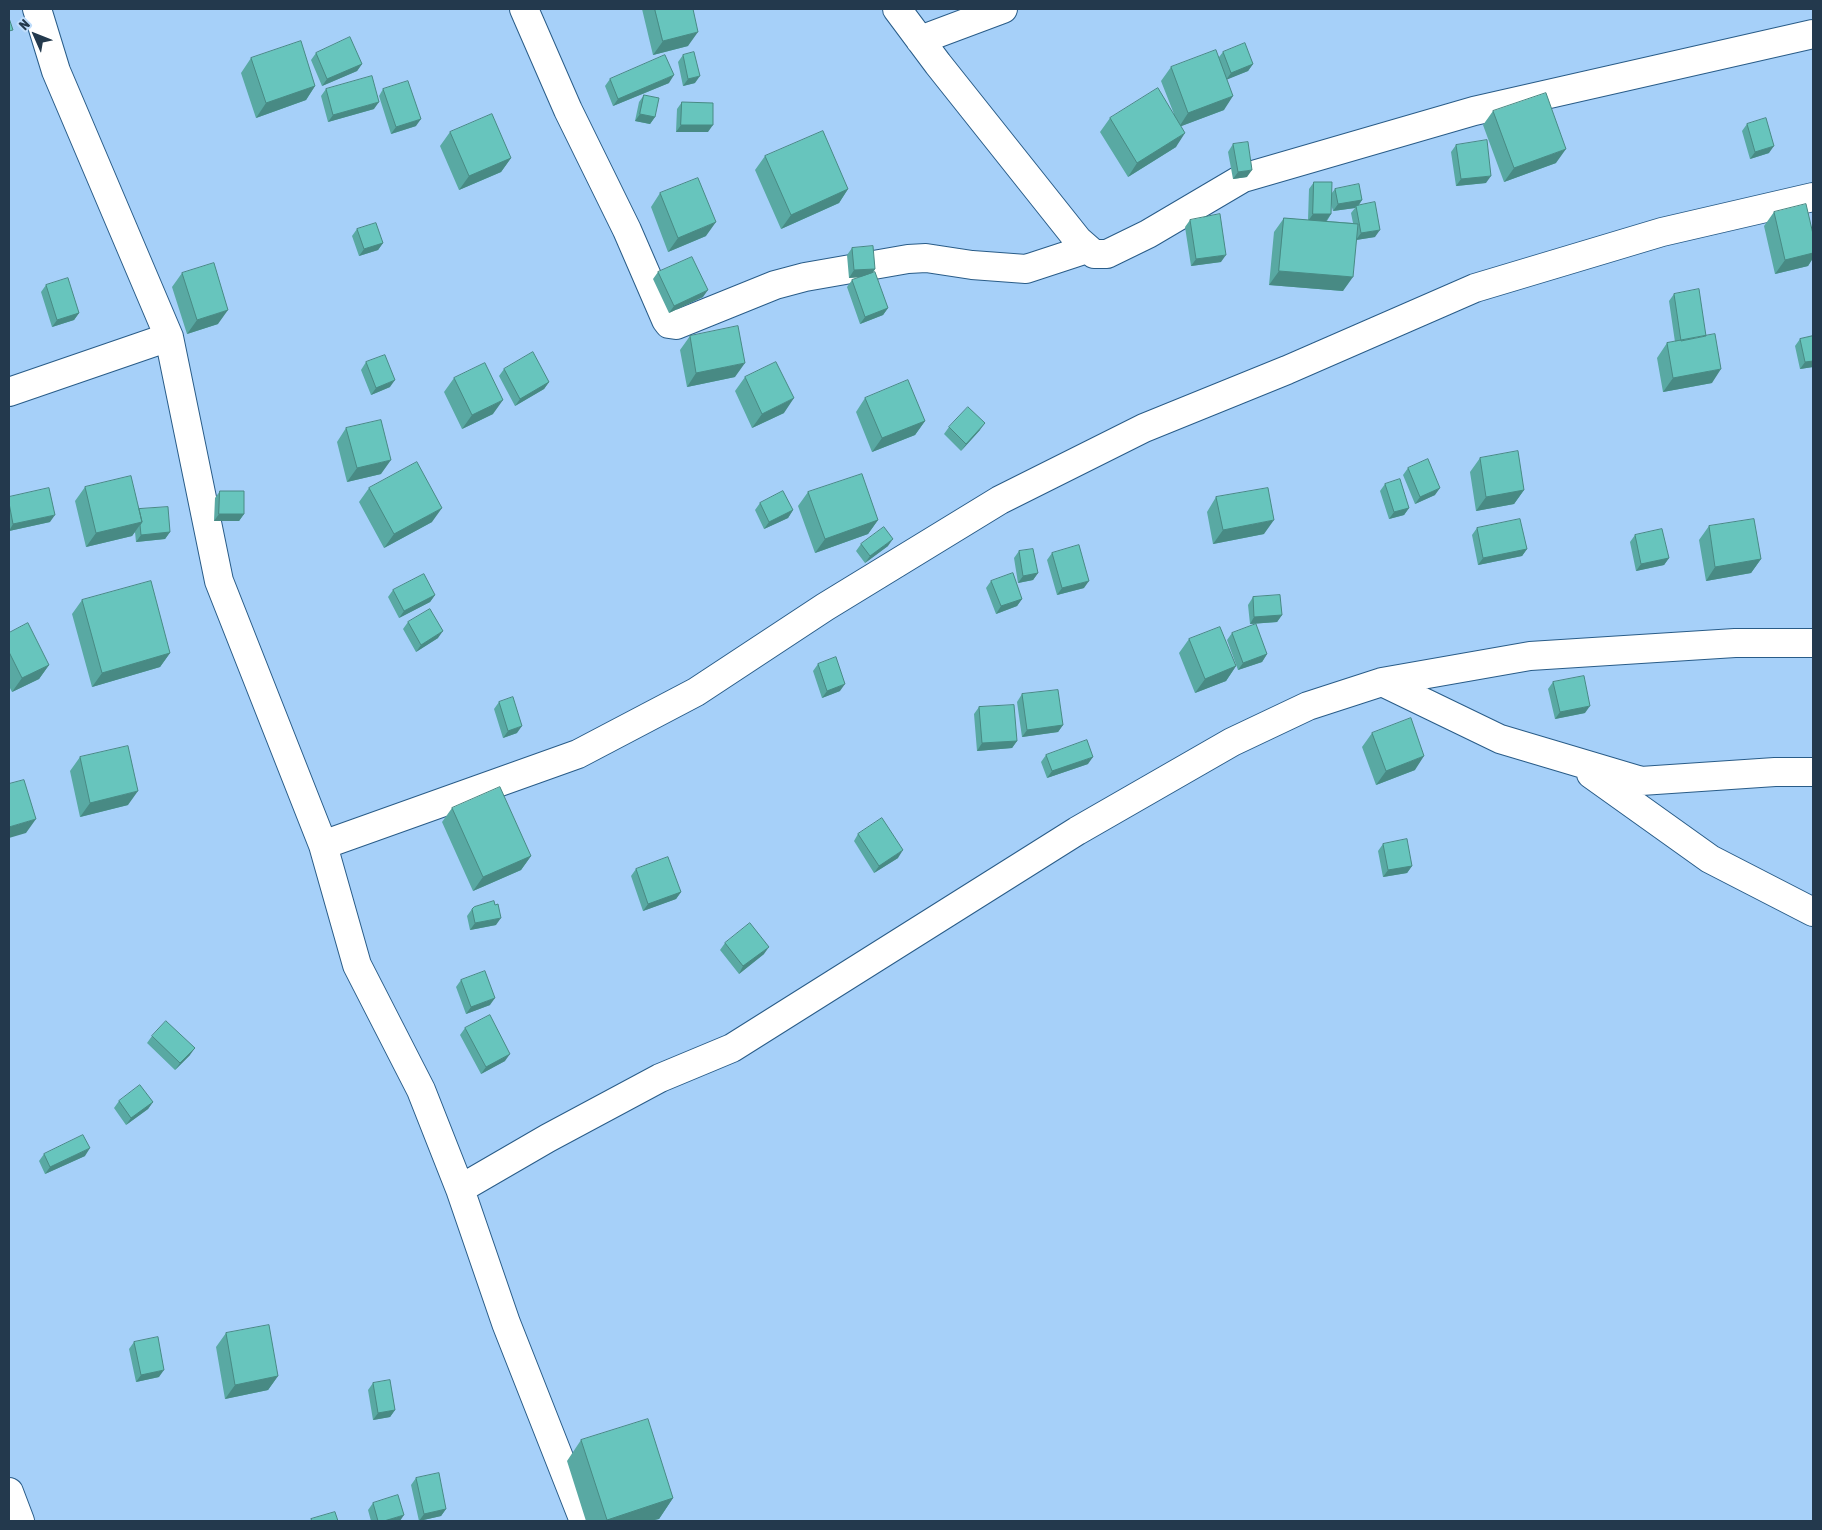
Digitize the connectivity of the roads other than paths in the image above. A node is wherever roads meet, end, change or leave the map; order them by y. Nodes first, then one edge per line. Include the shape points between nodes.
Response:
1 (37, 9) edge
2 (524, 9) edge
3 (897, 9) edge
4 (1003, 9) edge
5 (1813, 34) edge
6 (920, 40) junction
7 (1813, 197) edge
8 (1087, 249) junction
9 (169, 337) junction
10 (9, 392) edge
11 (1813, 644) edge
12 (1382, 682) junction
13 (1573, 761) junction
14 (1813, 772) edge
15 (323, 845) junction
16 (1813, 912) edge
17 (460, 1189) junction
18 (9, 1492) edge
19 (20, 1521) edge
20 (584, 1521) edge

1 - 9 street via 56,71
2 - 8 street via 669,324 676,325 775,285 833,272 917,258 1026,269
3 - 6 street
4 - 6 street
5 - 8 street via 1474,111 1242,178 1148,234 1107,254 1094,254
6 - 8 street
7 - 15 street via 1662,232 1475,288 1288,370 1144,428 1000,500 824,607 696,692 578,754
9 - 10 street
9 - 15 street via 219,581
11 - 12 street via 1735,643 1530,656
12 - 13 street via 1500,739
12 - 17 street via 1308,706 1232,742 1077,831 732,1048 660,1078
13 - 14 street via 1641,781
13 - 16 street via 1710,859
15 - 17 street via 357,965 422,1090
17 - 20 street via 506,1324
18 - 19 street

